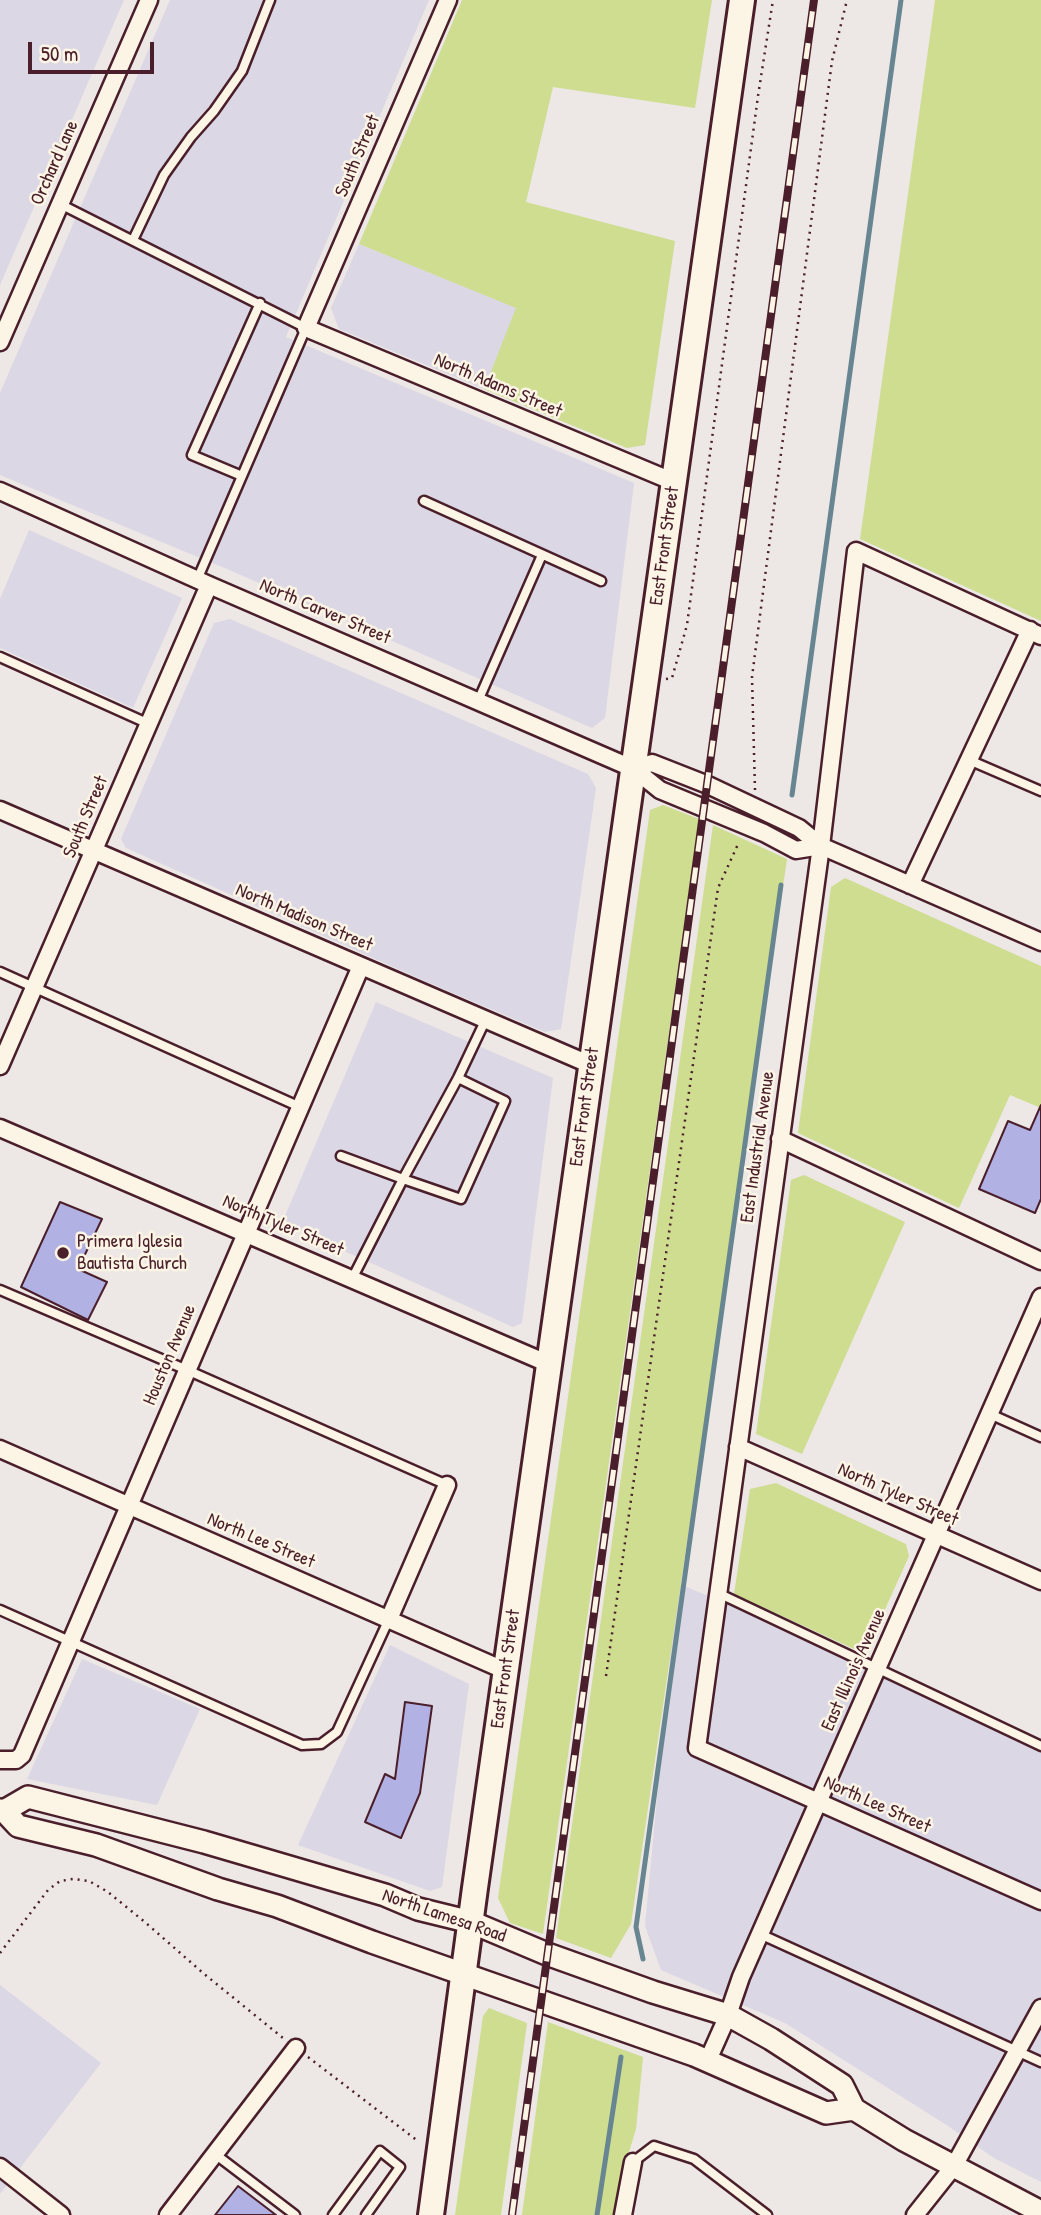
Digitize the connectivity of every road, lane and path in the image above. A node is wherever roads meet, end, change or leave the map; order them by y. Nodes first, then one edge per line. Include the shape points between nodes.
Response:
1 (149, 0) edge
2 (270, 0) edge
3 (448, 0) edge
4 (742, 0) edge
5 (773, 0) edge
6 (846, 0) edge
7 (60, 204) junction
8 (133, 240) junction
9 (260, 303) junction
10 (306, 328) junction
11 (0, 342) edge
12 (242, 476) junction
13 (674, 482) junction
14 (0, 491) edge
15 (424, 501) dead end
16 (542, 555) junction
17 (601, 581) dead end
18 (203, 582) junction
19 (1035, 633) edge
20 (0, 657) edge
21 (646, 684) junction
22 (478, 701) junction
23 (149, 724) junction
24 (969, 760) junction
25 (634, 769) junction
26 (1041, 791) edge
27 (755, 807) junction
28 (0, 810) edge
29 (746, 827) junction
30 (821, 846) junction
31 (94, 850) junction
32 (910, 885) junction
33 (1041, 942) edge
34 (361, 966) junction
35 (0, 972) edge
36 (34, 987) junction
37 (486, 1019) junction
38 (591, 1065) junction
39 (0, 1066) edge
40 (458, 1078) junction
41 (300, 1107) junction
42 (0, 1128) edge
43 (780, 1139) junction
44 (341, 1156) dead end
45 (403, 1179) junction
46 (246, 1233) junction
47 (1041, 1261) edge
48 (352, 1279) junction
49 (0, 1290) edge
50 (1041, 1297) edge
51 (549, 1364) junction
52 (187, 1370) junction
53 (990, 1414) junction
54 (1041, 1437) edge
55 (738, 1447) junction
56 (0, 1449) edge
57 (447, 1485) joint
58 (128, 1506) junction
59 (937, 1535) junction
60 (1041, 1581) edge
61 (718, 1594) junction
62 (0, 1610) edge
63 (389, 1619) junction
64 (69, 1641) junction
65 (877, 1669) junction
66 (506, 1671) junction
67 (606, 1676) dead end
68 (1041, 1746) edge
69 (697, 1748) joint
70 (8, 1760) edge
71 (818, 1802) junction
72 (2, 1810) edge
73 (1041, 1901) edge
74 (471, 1922) junction
75 (760, 1934) junction
76 (0, 1953) edge
77 (464, 1975) junction
78 (1041, 2008) edge
79 (728, 2015) junction
80 (296, 2048) junction
81 (1016, 2052) junction
82 (708, 2060) junction
83 (1041, 2062) edge
84 (854, 2109) junction
85 (215, 2154) junction
86 (438, 2157) junction
87 (633, 2162) joint
88 (954, 2165) junction
89 (0, 2167) edge
90 (1041, 2213) edge
91 (61, 2215) edge
92 (168, 2215) edge
93 (295, 2215) edge
94 (333, 2215) edge
95 (366, 2215) edge
96 (431, 2215) edge
97 (623, 2215) edge
98 (767, 2215) edge
99 (915, 2215) edge

1 - 7 street, Orchard Lane
2 - 8 lane via 242,71 164,175
3 - 10 street, South Street
4 - 13 main road, East Front Street
5 - 21 path via 687,625 672,678
6 - 27 path via 832,61 752,677
7 - 8 lane
7 - 11 street, Orchard Lane
8 - 9 lane
9 - 10 lane
9 - 12 lane via 192,455
10 - 12 lane
10 - 13 street, North Adams Street
12 - 18 lane
13 - 21 main road, East Front Street
14 - 18 street, North Carver Street
15 - 16 lane
16 - 17 lane
16 - 22 lane
18 - 22 street, North Carver Street
18 - 23 street, South Street
19 - 24 street
19 - 30 street, East Industrial Avenue via 856,551
20 - 23 lane
21 - 25 main road, East Front Street
22 - 25 street, North Carver Street
23 - 31 street, South Street
24 - 26 lane
24 - 32 street
25 - 27 street, North Carver Street via 653,763
25 - 29 street, North Carver Street via 660,790
25 - 38 main road, East Front Street
27 - 30 street, North Carver Street via 799,828
28 - 31 street, North Madison Street
29 - 30 street, North Carver Street via 796,850
29 - 67 path via 718,888
30 - 32 street, North Carver Street
30 - 43 street, East Industrial Avenue
31 - 34 street, North Madison Street
31 - 36 street, South Street
32 - 33 street, North Carver Street
34 - 37 street, North Madison Street
34 - 41 street, Houston Avenue
35 - 36 lane
36 - 39 street, South Street
36 - 41 lane
37 - 38 street, North Madison Street
37 - 40 lane
38 - 51 main road, East Front Street
40 - 45 lane
40 - 45 lane via 505,1101 461,1199
41 - 46 street, Houston Avenue
42 - 46 street, North Tyler Street
43 - 47 street
43 - 55 street, East Industrial Avenue
44 - 45 lane
45 - 48 lane
46 - 48 street, North Tyler Street
46 - 52 street, Houston Avenue
48 - 51 street, North Tyler Street
49 - 52 lane
50 - 53 street, East Illinois Avenue
51 - 66 main road, East Front Street
52 - 57 lane
52 - 58 street, Houston Avenue
53 - 54 lane
53 - 59 street, East Illinois Avenue
55 - 59 street, North Tyler Street
55 - 61 street, East Industrial Avenue
56 - 58 street, North Lee Street
57 - 63 street
58 - 63 street, North Lee Street
58 - 64 street, Houston Avenue
59 - 60 street, North Tyler Street
59 - 65 street, East Illinois Avenue
61 - 65 lane
61 - 69 street, East Industrial Avenue
62 - 64 lane
63 - 64 lane via 337,1732 321,1744 302,1745
63 - 66 street, North Lee Street
64 - 70 street, Houston Avenue via 22,1755
65 - 68 lane
65 - 71 street, East Illinois Avenue
66 - 74 main road, East Front Street
69 - 71 street, North Lee Street
71 - 73 street, North Lee Street
71 - 75 street, East Illinois Avenue
72 - 74 main road, North Lamesa Road via 28,1797 204,1842
72 - 77 main road, North Lamesa Road via 19,1826 96,1845
74 - 77 main road, East Front Street
74 - 79 main road, North Lamesa Road via 547,1954
75 - 79 street, East Illinois Avenue
75 - 81 lane
76 - 80 path via 48,1890 60,1881 89,1881
77 - 82 main road, North Lamesa Road
77 - 86 main road, East Front Street
78 - 81 street
79 - 82 street, East Illinois Avenue
79 - 84 main road, North Lamesa Road via 842,2085
80 - 85 street
80 - 86 path
81 - 83 lane
81 - 88 street
82 - 84 main road, North Lamesa Road via 826,2113
84 - 88 main road, North Lamesa Road
85 - 92 street
85 - 93 lane
86 - 96 main road, East Front Street
87 - 97 street
87 - 98 lane via 654,2147 694,2159
88 - 90 main road, North Lamesa Road
88 - 99 street
89 - 91 street
94 - 95 lane via 380,2151 400,2167

